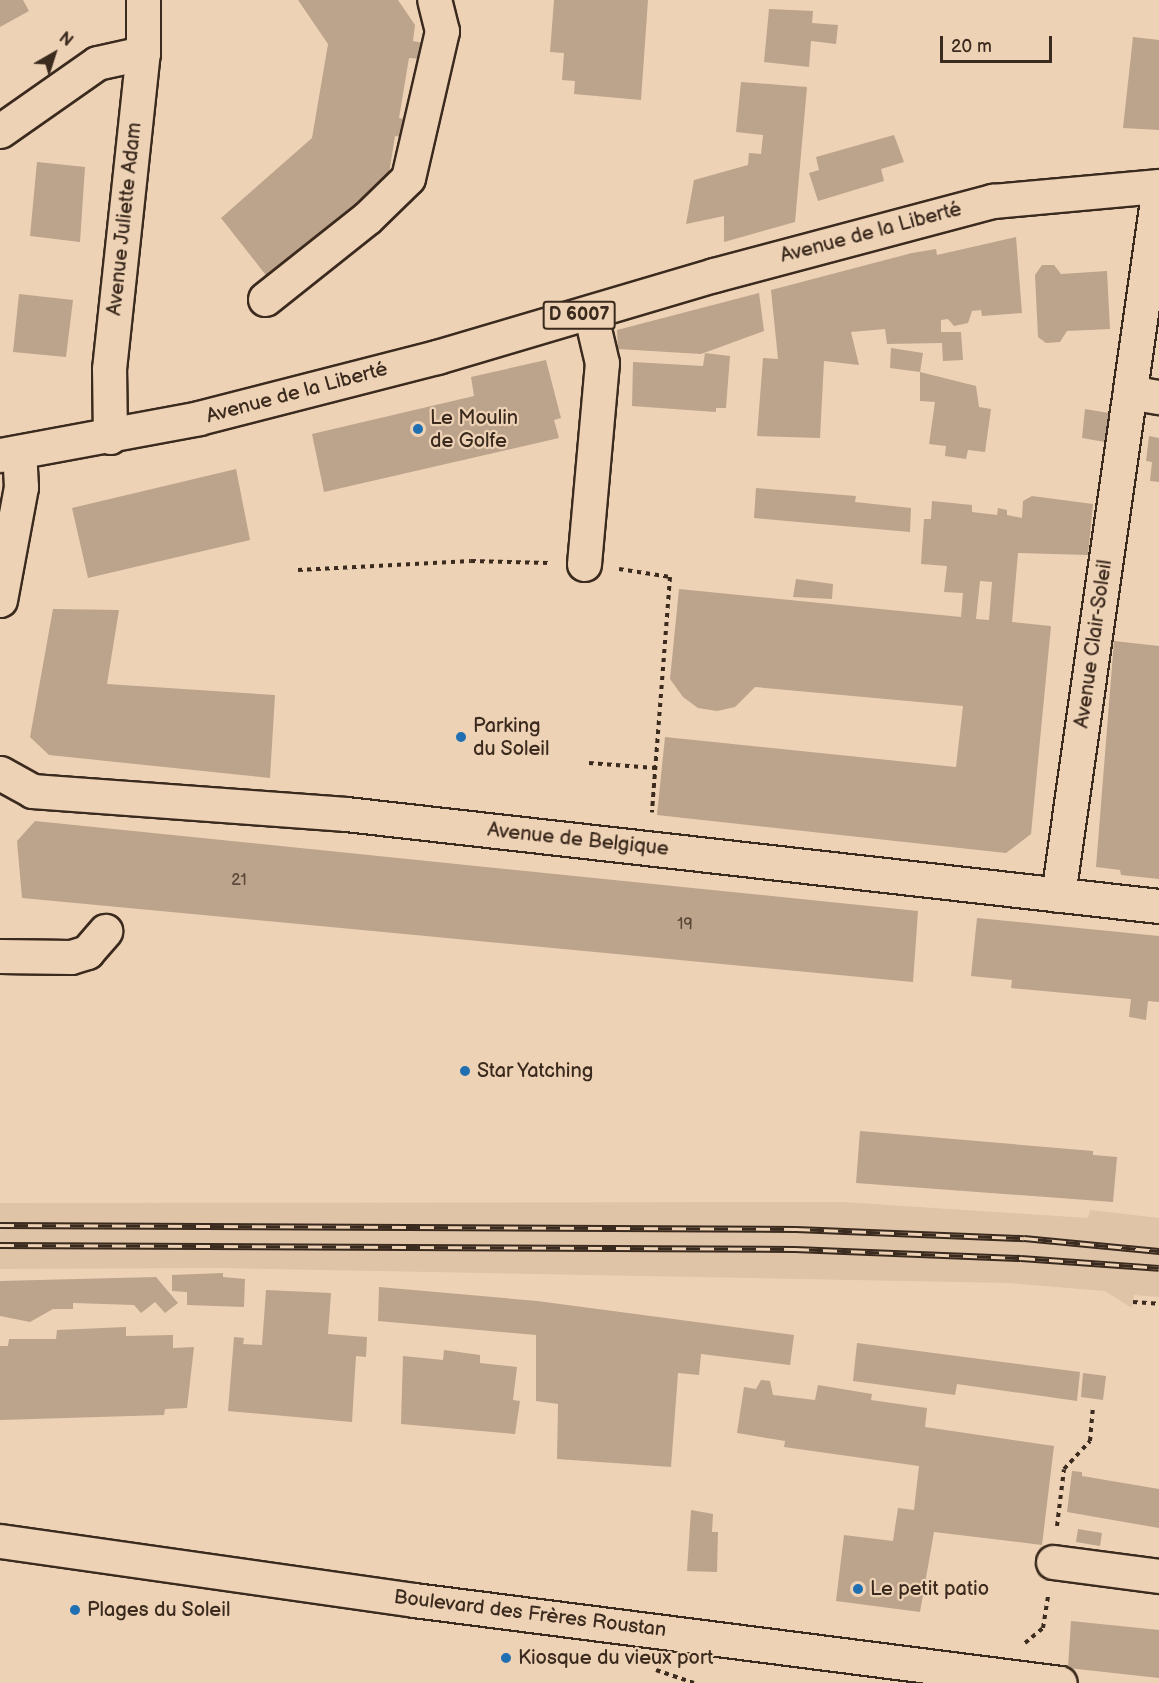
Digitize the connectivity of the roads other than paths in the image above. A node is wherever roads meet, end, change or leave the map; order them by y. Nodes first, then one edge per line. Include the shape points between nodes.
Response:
1 (142, 0) edge
2 (434, 0) edge
3 (143, 53) junction
4 (0, 131) edge
5 (1159, 186) edge
6 (265, 299) dead end
7 (590, 312) junction
8 (1144, 395) edge
9 (110, 437) junction
10 (10, 453) edge
11 (584, 564) road end
12 (0, 600) edge
13 (0, 773) edge
14 (1058, 895) junction
15 (1159, 906) edge
16 (105, 931) dead end
17 (0, 956) edge
18 (0, 1541) edge
19 (1053, 1562) dead end
20 (1159, 1576) edge
21 (1060, 1683) edge

1 - 3 street, Avenue Juliette Adam
2 - 6 street via 442,31 408,178 367,218
3 - 4 street via 97,63
3 - 9 street, Avenue Juliette Adam via 109,369
5 - 7 street, Avenue de la Liberté / D 6007 via 993,201
5 - 8 street, Avenue Clair-Soleil
7 - 9 street, Avenue de la Liberté / D 6007 via 425,360
7 - 11 street via 602,363
8 - 14 street, Avenue Clair-Soleil via 1096,627
9 - 10 street, Avenue de la Liberté / D 6007
10 - 12 street via 21,487
13 - 14 street, Avenue de Belgique via 32,791 347,803 585,827 649,848
14 - 15 street, Avenue de Belgique
16 - 17 street via 87,952 71,957
18 - 21 street, Boulevard des Frères Roustan via 402,1599
19 - 20 street

